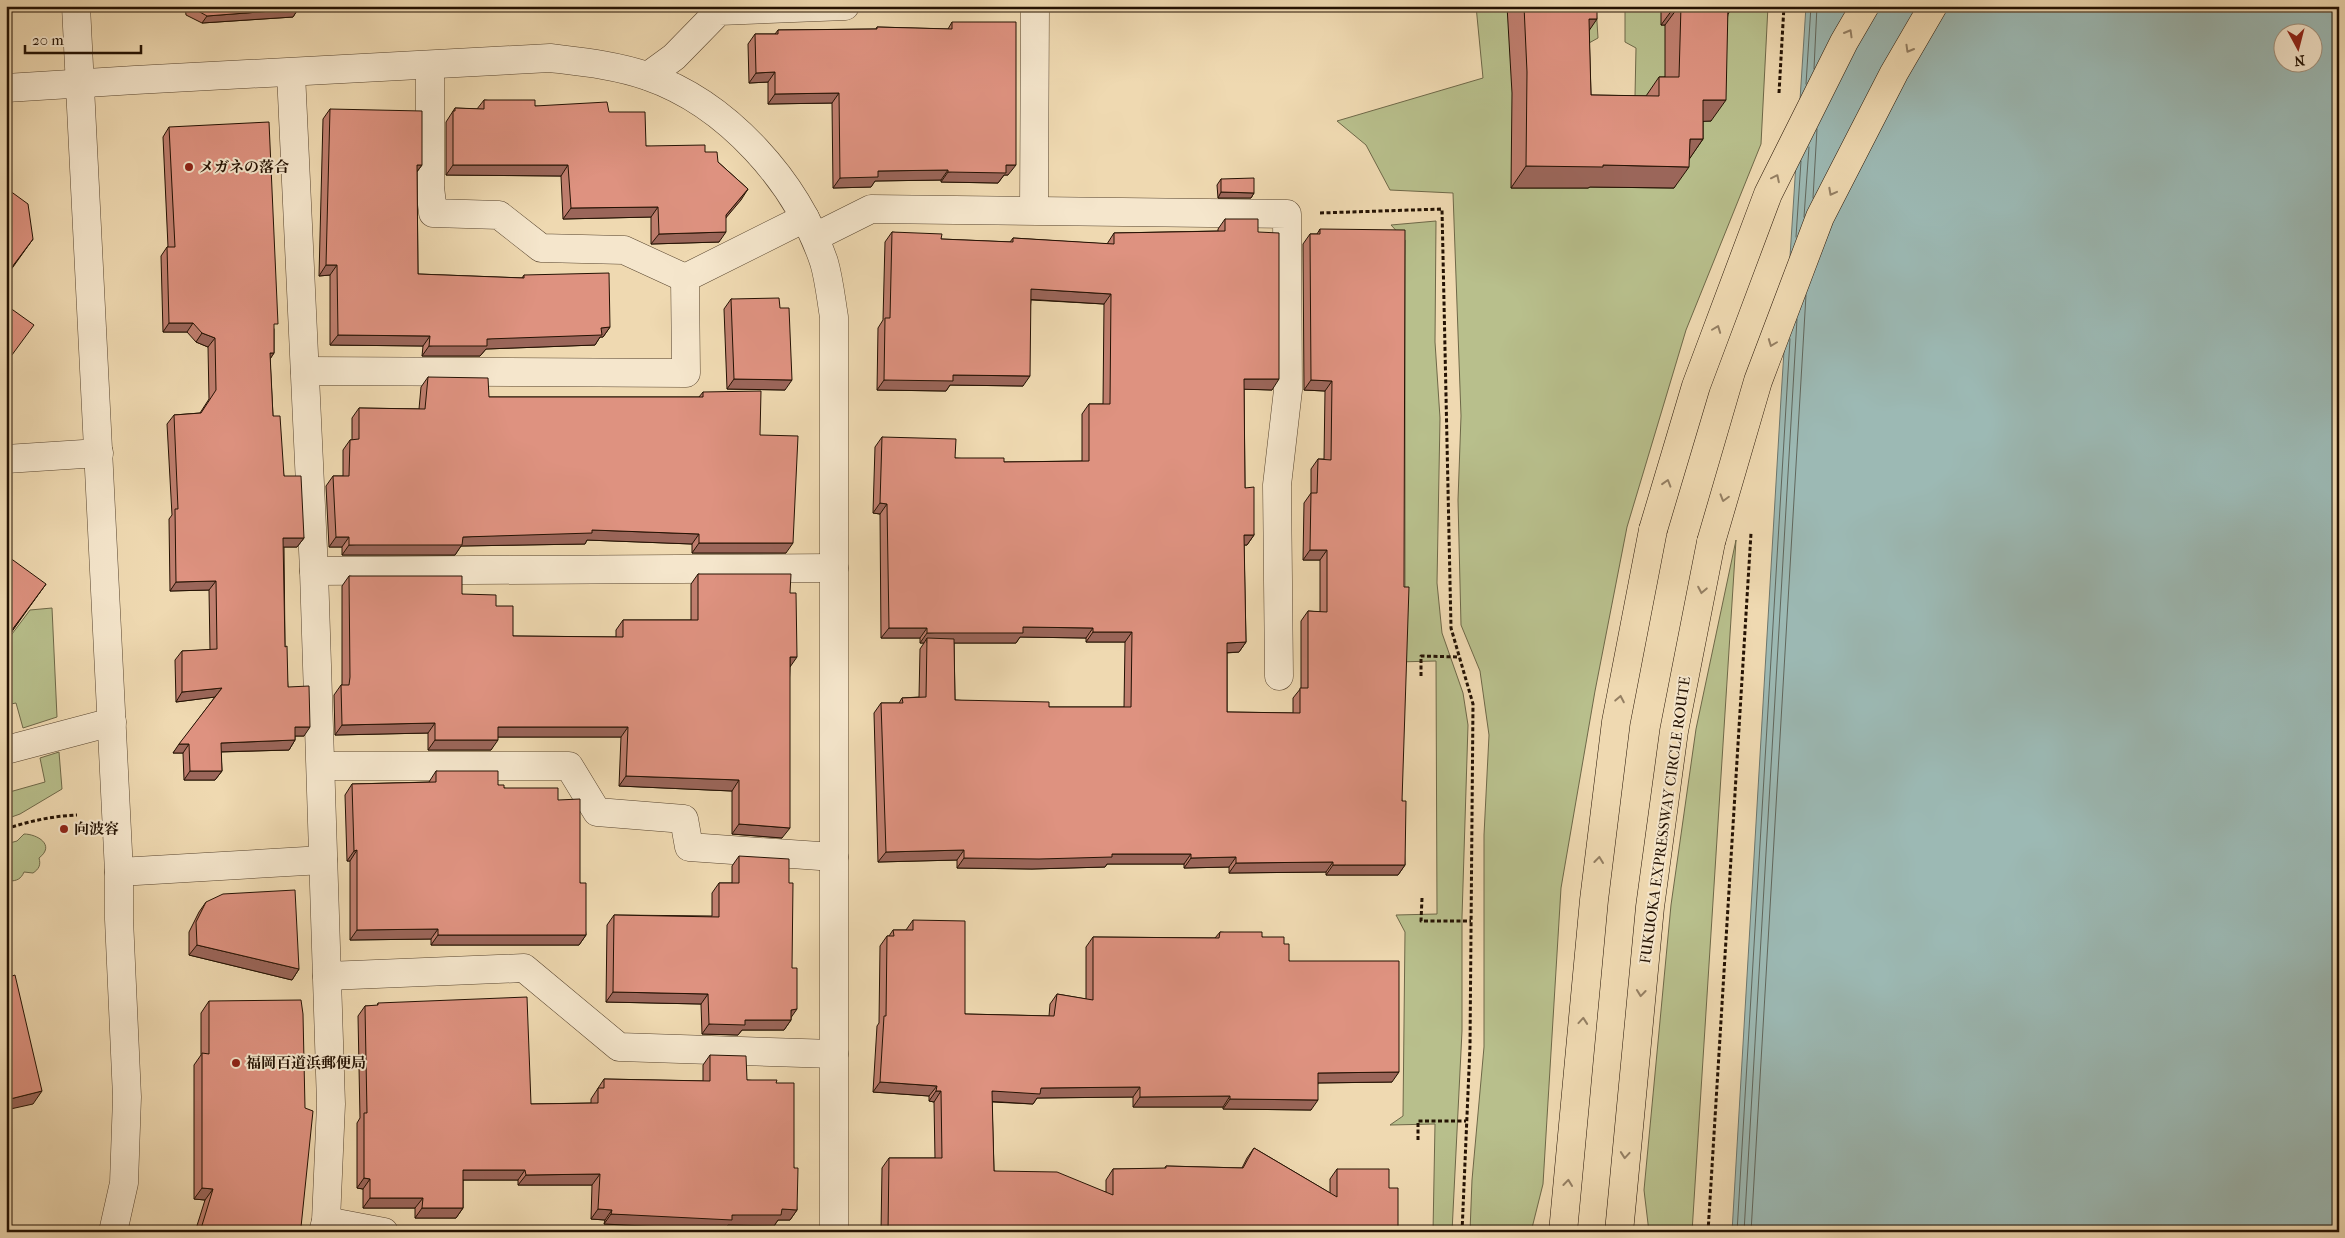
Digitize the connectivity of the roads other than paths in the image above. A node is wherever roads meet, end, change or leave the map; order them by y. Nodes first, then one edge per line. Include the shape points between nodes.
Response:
1 (76, 6) edge
2 (845, 6) edge
3 (1035, 6) edge
4 (1865, 6) edge
5 (1933, 6) edge
6 (430, 66) junction
7 (292, 73) junction
8 (648, 76) junction
9 (80, 84) junction
10 (6, 88) edge
11 (1034, 210) junction
12 (810, 227) junction
13 (685, 278) junction
14 (305, 371) junction
15 (99, 453) junction
16 (6, 459) edge
17 (834, 568) junction
18 (314, 571) junction
19 (1279, 676) dead end
20 (112, 722) junction
21 (6, 750) edge
22 (321, 766) junction
23 (834, 857) junction
24 (323, 860) junction
25 (119, 872) junction
26 (327, 976) junction
27 (834, 1054) junction
28 (325, 1227) edge
29 (113, 1232) edge
30 (384, 1232) edge
31 (834, 1232) edge
32 (1563, 1232) edge
33 (1619, 1232) edge

1 - 9 street
2 - 8 street via 719,11 674,57
3 - 11 street
32 -> 4 highway, bridge via 1594,900 1616,722 1653,530 1696,386 1768,194
5 -> 33 highway, FUKUOKA EXPRESSWAY CIRCLE ROUTE, bridge via 1894,73 1820,216 1758,381 1711,542 1674,731 1650,907
6 - 7 street
6 - 8 street via 550,58 605,64
6 - 13 street via 433,213 499,216 541,248 624,250
7 - 9 street
7 - 14 street
8 - 12 street via 714,112 755,146 785,182
9 - 10 street
9 - 15 street
11 - 12 street via 871,209
11 - 19 street via 1287,214 1288,390 1277,485
12 - 13 street
12 - 17 street via 825,264 834,317
13 - 14 street via 686,373
14 - 18 street
15 - 16 street
15 - 20 street
17 - 18 street
17 - 23 street
18 - 22 street
20 - 21 street
20 - 25 street
22 - 23 street via 569,766 597,812 684,819 689,847
22 - 24 street
23 - 27 street
24 - 25 street
24 - 26 street
25 - 29 street via 127,1097 124,1182
26 - 27 street via 524,968 619,1047
26 - 28 street via 331,1104
27 - 31 street
28 - 30 street

